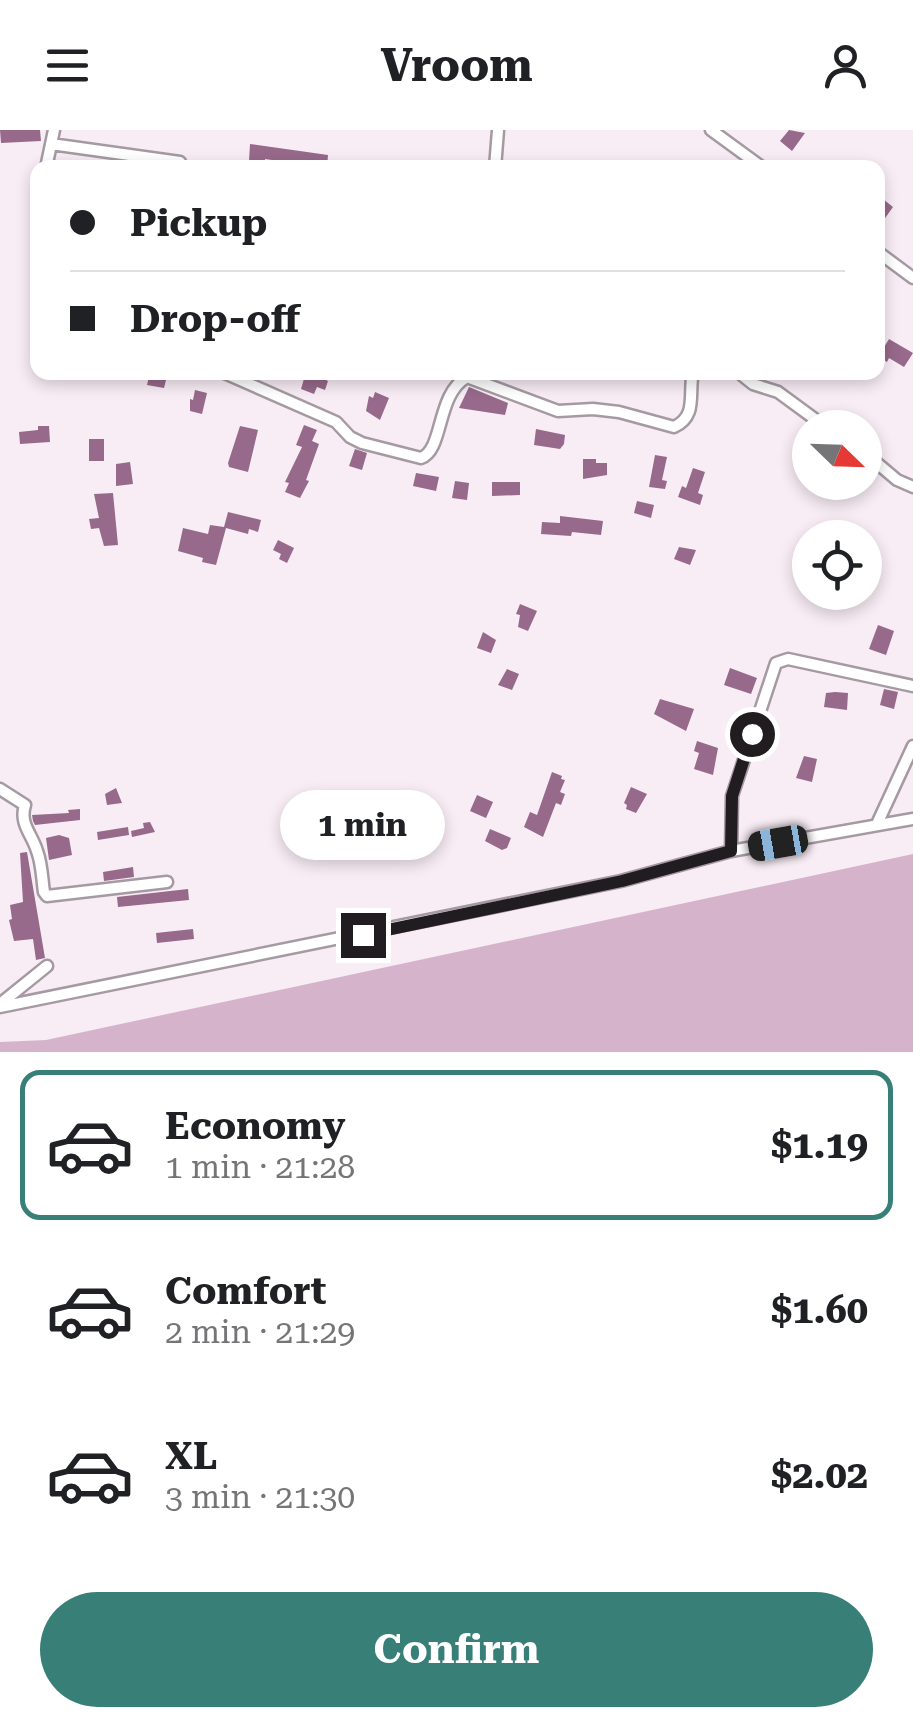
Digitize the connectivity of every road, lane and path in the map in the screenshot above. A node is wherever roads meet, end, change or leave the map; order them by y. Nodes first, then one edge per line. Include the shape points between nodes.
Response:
1 (54, 130) edge
2 (498, 130) edge
3 (711, 130) edge
4 (51, 144) junction
5 (48, 160) edge
6 (166, 160) edge
7 (496, 160) edge
8 (752, 160) edge
9 (885, 257) edge
10 (913, 278) edge
11 (240, 380) edge
12 (462, 380) edge
13 (475, 380) edge
14 (692, 380) edge
15 (748, 380) edge
16 (802, 410) edge
17 (882, 467) edge
18 (913, 487) edge
19 (913, 686) edge
20 (913, 746) edge
21 (0, 789) edge
22 (913, 818) edge
23 (878, 824) junction
24 (731, 851) junction
25 (168, 882) dead end
26 (48, 966) dead end
27 (0, 1006) edge

1 - 4 street
2 - 7 street
3 - 8 street
4 - 5 street
4 - 6 street
9 - 10 street
11 - 12 street via 336,422 362,444 421,458 432,450 454,385
13 - 14 street via 558,410 619,412 674,427 690,413
15 - 16 street
17 - 18 street
19 - 24 street via 788,659 776,662 732,796
20 - 23 street
21 - 25 street via 25,805 26,833 37,847 47,896
22 - 23 street
23 - 24 street
24 - 27 street via 622,881
26 - 27 street

